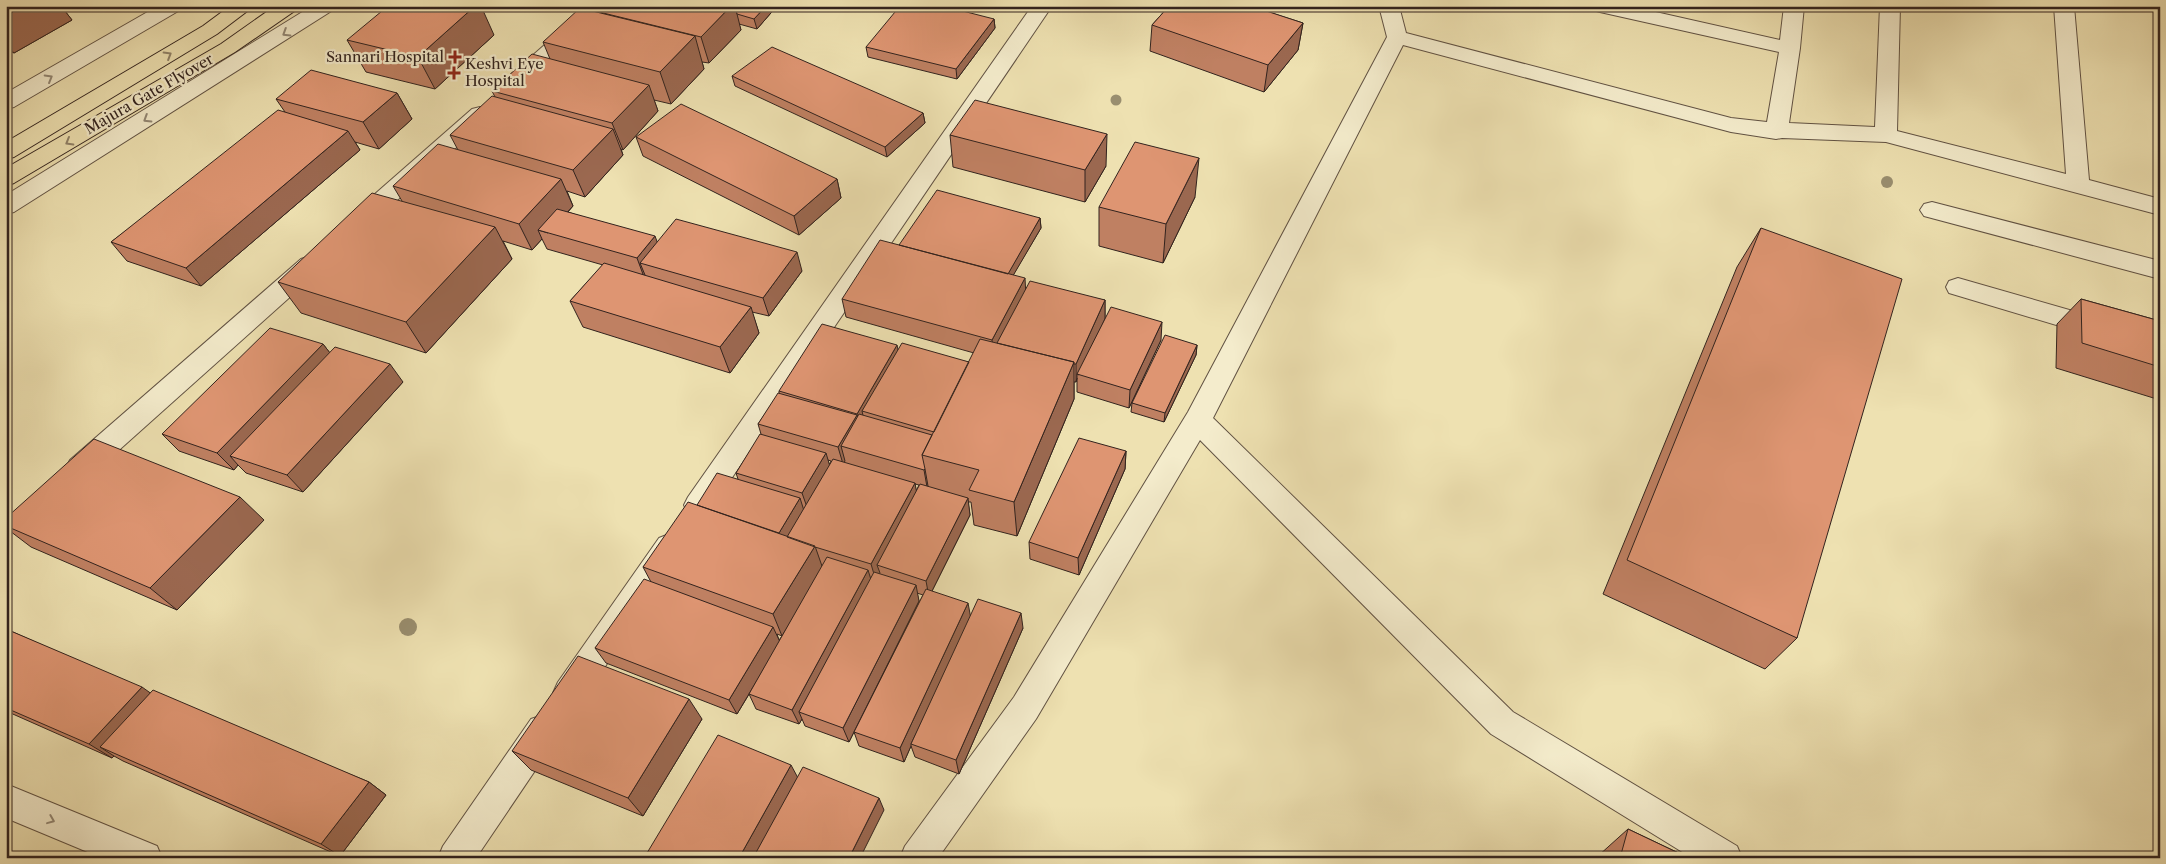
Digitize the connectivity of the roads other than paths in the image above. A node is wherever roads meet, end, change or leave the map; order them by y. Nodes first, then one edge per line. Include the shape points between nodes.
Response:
1 (173, 6) edge
2 (244, 6) edge
3 (289, 6) edge
4 (326, 6) edge
5 (601, 6) edge
6 (1042, 6) edge
7 (1389, 6) edge
8 (1600, 6) edge
9 (1794, 6) edge
10 (1890, 6) edge
11 (2064, 6) edge
12 (1397, 37) junction
13 (1790, 48) junction
14 (6, 102) edge
15 (1776, 132) junction
16 (1886, 135) junction
17 (6, 152) edge
18 (6, 178) edge
19 (2078, 186) junction
20 (6, 206) edge
21 (2160, 207) edge
22 (1932, 210) dead end
23 (2160, 270) edge
24 (1958, 287) dead end
25 (2160, 346) edge
26 (1198, 420) junction
27 (66, 481) edge
28 (6, 801) edge
29 (145, 858) edge
30 (455, 858) edge
31 (917, 858) edge
32 (1725, 858) edge

14 -> 1 street
17 -> 2 highway, Majura Gate Flyover via 210,30
3 -> 18 highway, Majura Gate Flyover via 228,48
4 -> 20 street
5 - 27 street
6 - 30 street
7 - 12 street
8 - 13 street
9 - 13 street
10 - 16 street
11 - 19 street
12 - 15 street via 1731,125
12 - 26 street
13 - 15 street
15 - 16 street
16 - 19 street
19 - 21 street
22 - 23 street
24 - 25 street
26 - 31 street via 1025,708
26 - 32 street via 1502,723
28 -> 29 street

